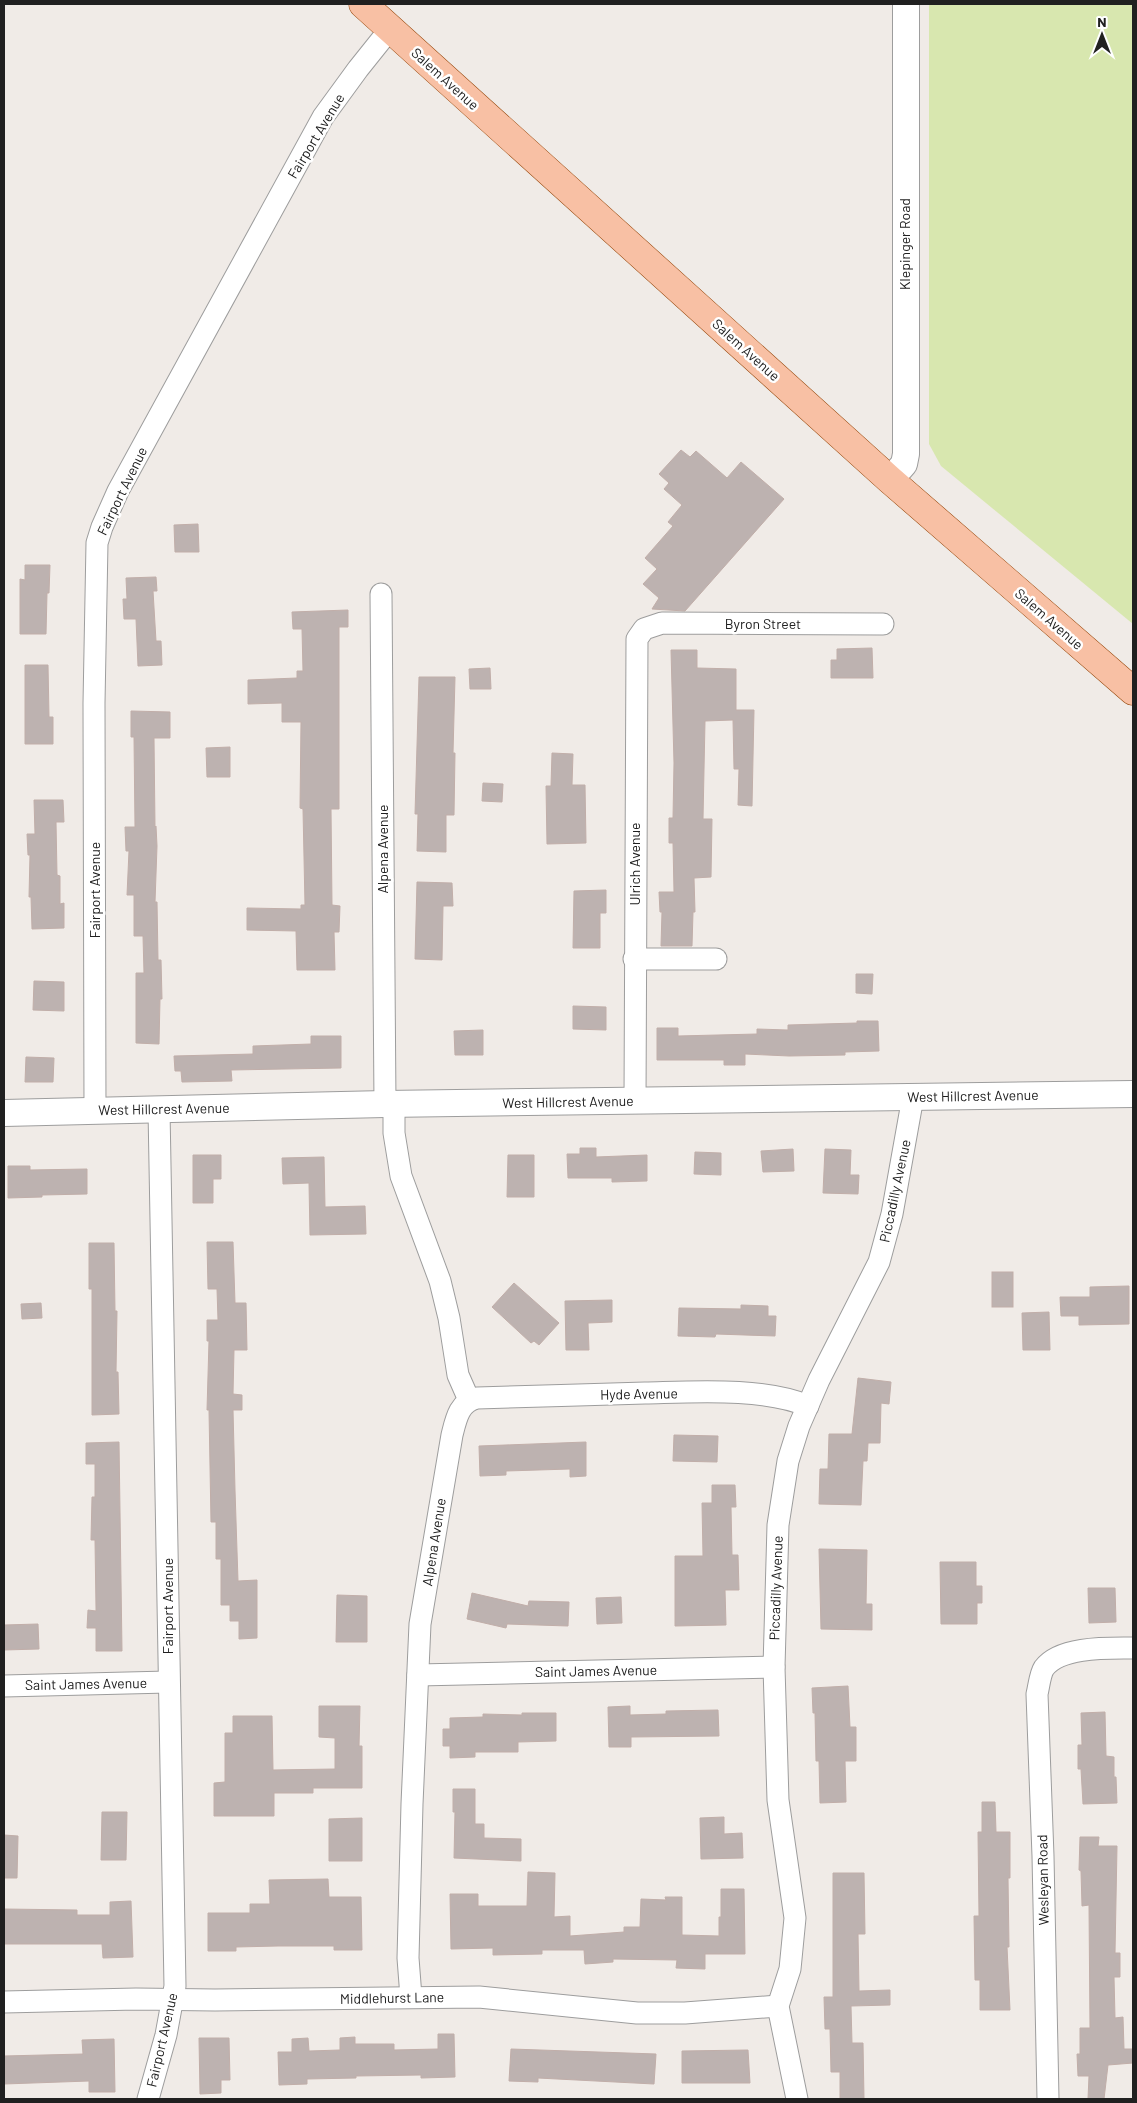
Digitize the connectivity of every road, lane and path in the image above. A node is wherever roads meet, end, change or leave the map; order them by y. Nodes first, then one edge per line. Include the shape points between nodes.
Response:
1 (363, 4) edge
2 (906, 4) edge
3 (390, 30) junction
4 (890, 480) junction
5 (381, 594) dead end
6 (882, 624) dead end
7 (644, 628) joint
8 (1133, 691) edge
9 (634, 959) junction
10 (716, 959) dead end
11 (1133, 1094) edge
12 (913, 1097) junction
13 (635, 1101) junction
14 (389, 1104) junction
15 (159, 1110) junction
16 (95, 1111) junction
17 (4, 1113) edge
18 (469, 1400) junction
19 (808, 1406) junction
20 (1133, 1648) edge
21 (774, 1667) junction
22 (418, 1675) junction
23 (168, 1682) junction
24 (4, 1686) edge
25 (411, 1997) junction
26 (172, 2000) junction
27 (4, 2002) edge
28 (778, 2006) junction
29 (148, 2099) edge
30 (797, 2099) edge
31 (1048, 2099) edge

1 - 3 main road, Salem Avenue
2 - 4 street, Klepinger Road via 906,454 904,464
3 - 4 main road, Salem Avenue
3 - 16 street, Fairport Avenue via 324,117 118,491 97,543
4 - 8 main road, Salem Avenue
5 - 14 street, Alpena Avenue
6 - 7 street, Byron Street via 662,623
7 - 9 street, Ulrich Avenue via 636,648
9 - 10 street
9 - 13 street, Ulrich Avenue
11 - 12 street, West Hillcrest Avenue
12 - 13 street, West Hillcrest Avenue
12 - 19 street, Piccadilly Avenue via 892,1214 879,1262
13 - 14 street, West Hillcrest Avenue
14 - 15 street, West Hillcrest Avenue
14 - 18 street, Alpena Avenue via 402,1176 440,1281 458,1375
15 - 16 street, West Hillcrest Avenue
15 - 23 street, Fairport Avenue via 167,1452
16 - 17 street, West Hillcrest Avenue
18 - 19 street, Hyde Avenue via 715,1392 776,1397
18 - 22 street, Alpena Avenue via 456,1417 452,1435 420,1624
19 - 21 street, Piccadilly Avenue via 788,1461 778,1525
20 - 31 street, Wesleyan Road via 1067,1653 1043,1669 1037,1694
21 - 22 street, Saint James Avenue
21 - 28 street, Piccadilly Avenue via 778,1800 795,1918 790,1969
22 - 25 street, Alpena Avenue via 408,1958
23 - 24 street, Saint James Avenue
23 - 26 street, Fairport Avenue via 175,1986
25 - 26 street, Middlehurst Lane
25 - 28 street, Middlehurst Lane via 479,1997 637,2013
26 - 27 street, Middlehurst Lane
26 - 29 street, Fairport Avenue
28 - 30 street, Piccadilly Avenue

